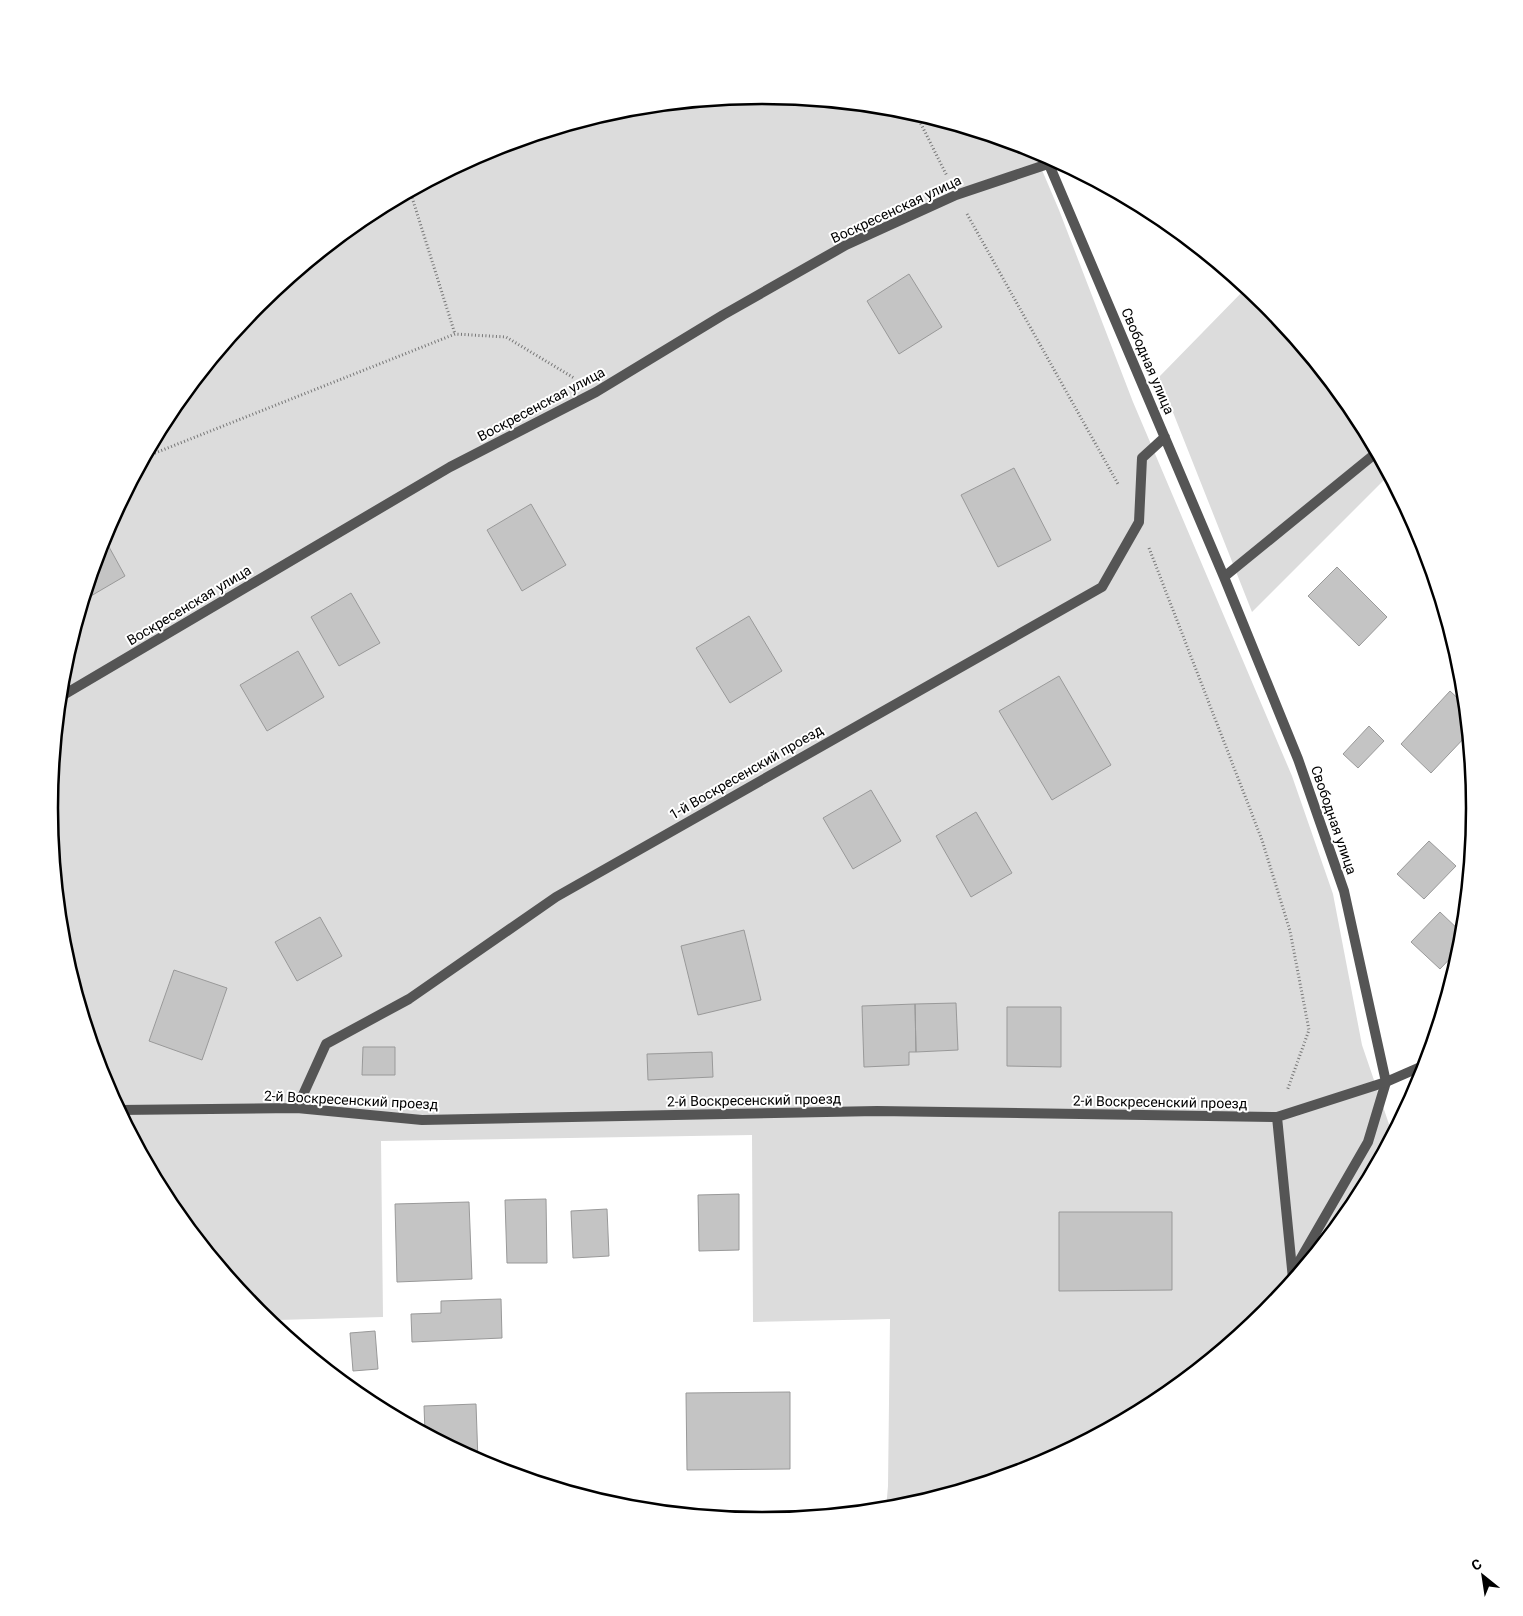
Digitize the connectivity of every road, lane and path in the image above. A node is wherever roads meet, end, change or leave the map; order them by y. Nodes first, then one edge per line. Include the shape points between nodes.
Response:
1 (920, 123) edge
2 (1041, 162) edge
3 (1050, 166) edge
4 (956, 194) junction
5 (412, 197) edge
6 (455, 334) junction
7 (596, 392) junction
8 (1165, 437) junction
9 (153, 454) edge
10 (1371, 457) edge
11 (1120, 487) dead end
12 (1139, 522) junction
13 (1224, 577) junction
14 (68, 692) edge
15 (1415, 1069) edge
16 (1386, 1082) junction
17 (297, 1108) junction
18 (126, 1110) edge
19 (1277, 1117) junction
20 (1304, 1256) edge
21 (1292, 1270) edge

1 - 4 path
2 - 4 street, Воскресенская улица
3 - 8 street, Свободная улица
4 - 7 street, Воскресенская улица via 846,245
4 - 11 path
5 - 6 path
6 - 7 path via 506,337
6 - 9 path
7 - 14 street, Воскресенская улица via 450,467
8 - 12 street, 1-й Воскресенский проезд via 1142,458
8 - 13 street, Свободная улица
10 - 13 street
12 - 17 street, 1-й Воскресенский проезд via 1102,587 556,897 409,999 326,1044
12 - 19 path via 1262,840 1290,931 1309,1030
13 - 16 street, Свободная улица via 1298,759 1344,891
15 - 16 street, 2-й Воскресенский проезд
16 - 19 street, 2-й Воскресенский проезд
16 - 20 street via 1368,1142
17 - 18 street, 2-й Воскресенский проезд
17 - 19 street, 2-й Воскресенский проезд via 422,1120 877,1111
19 - 21 street

